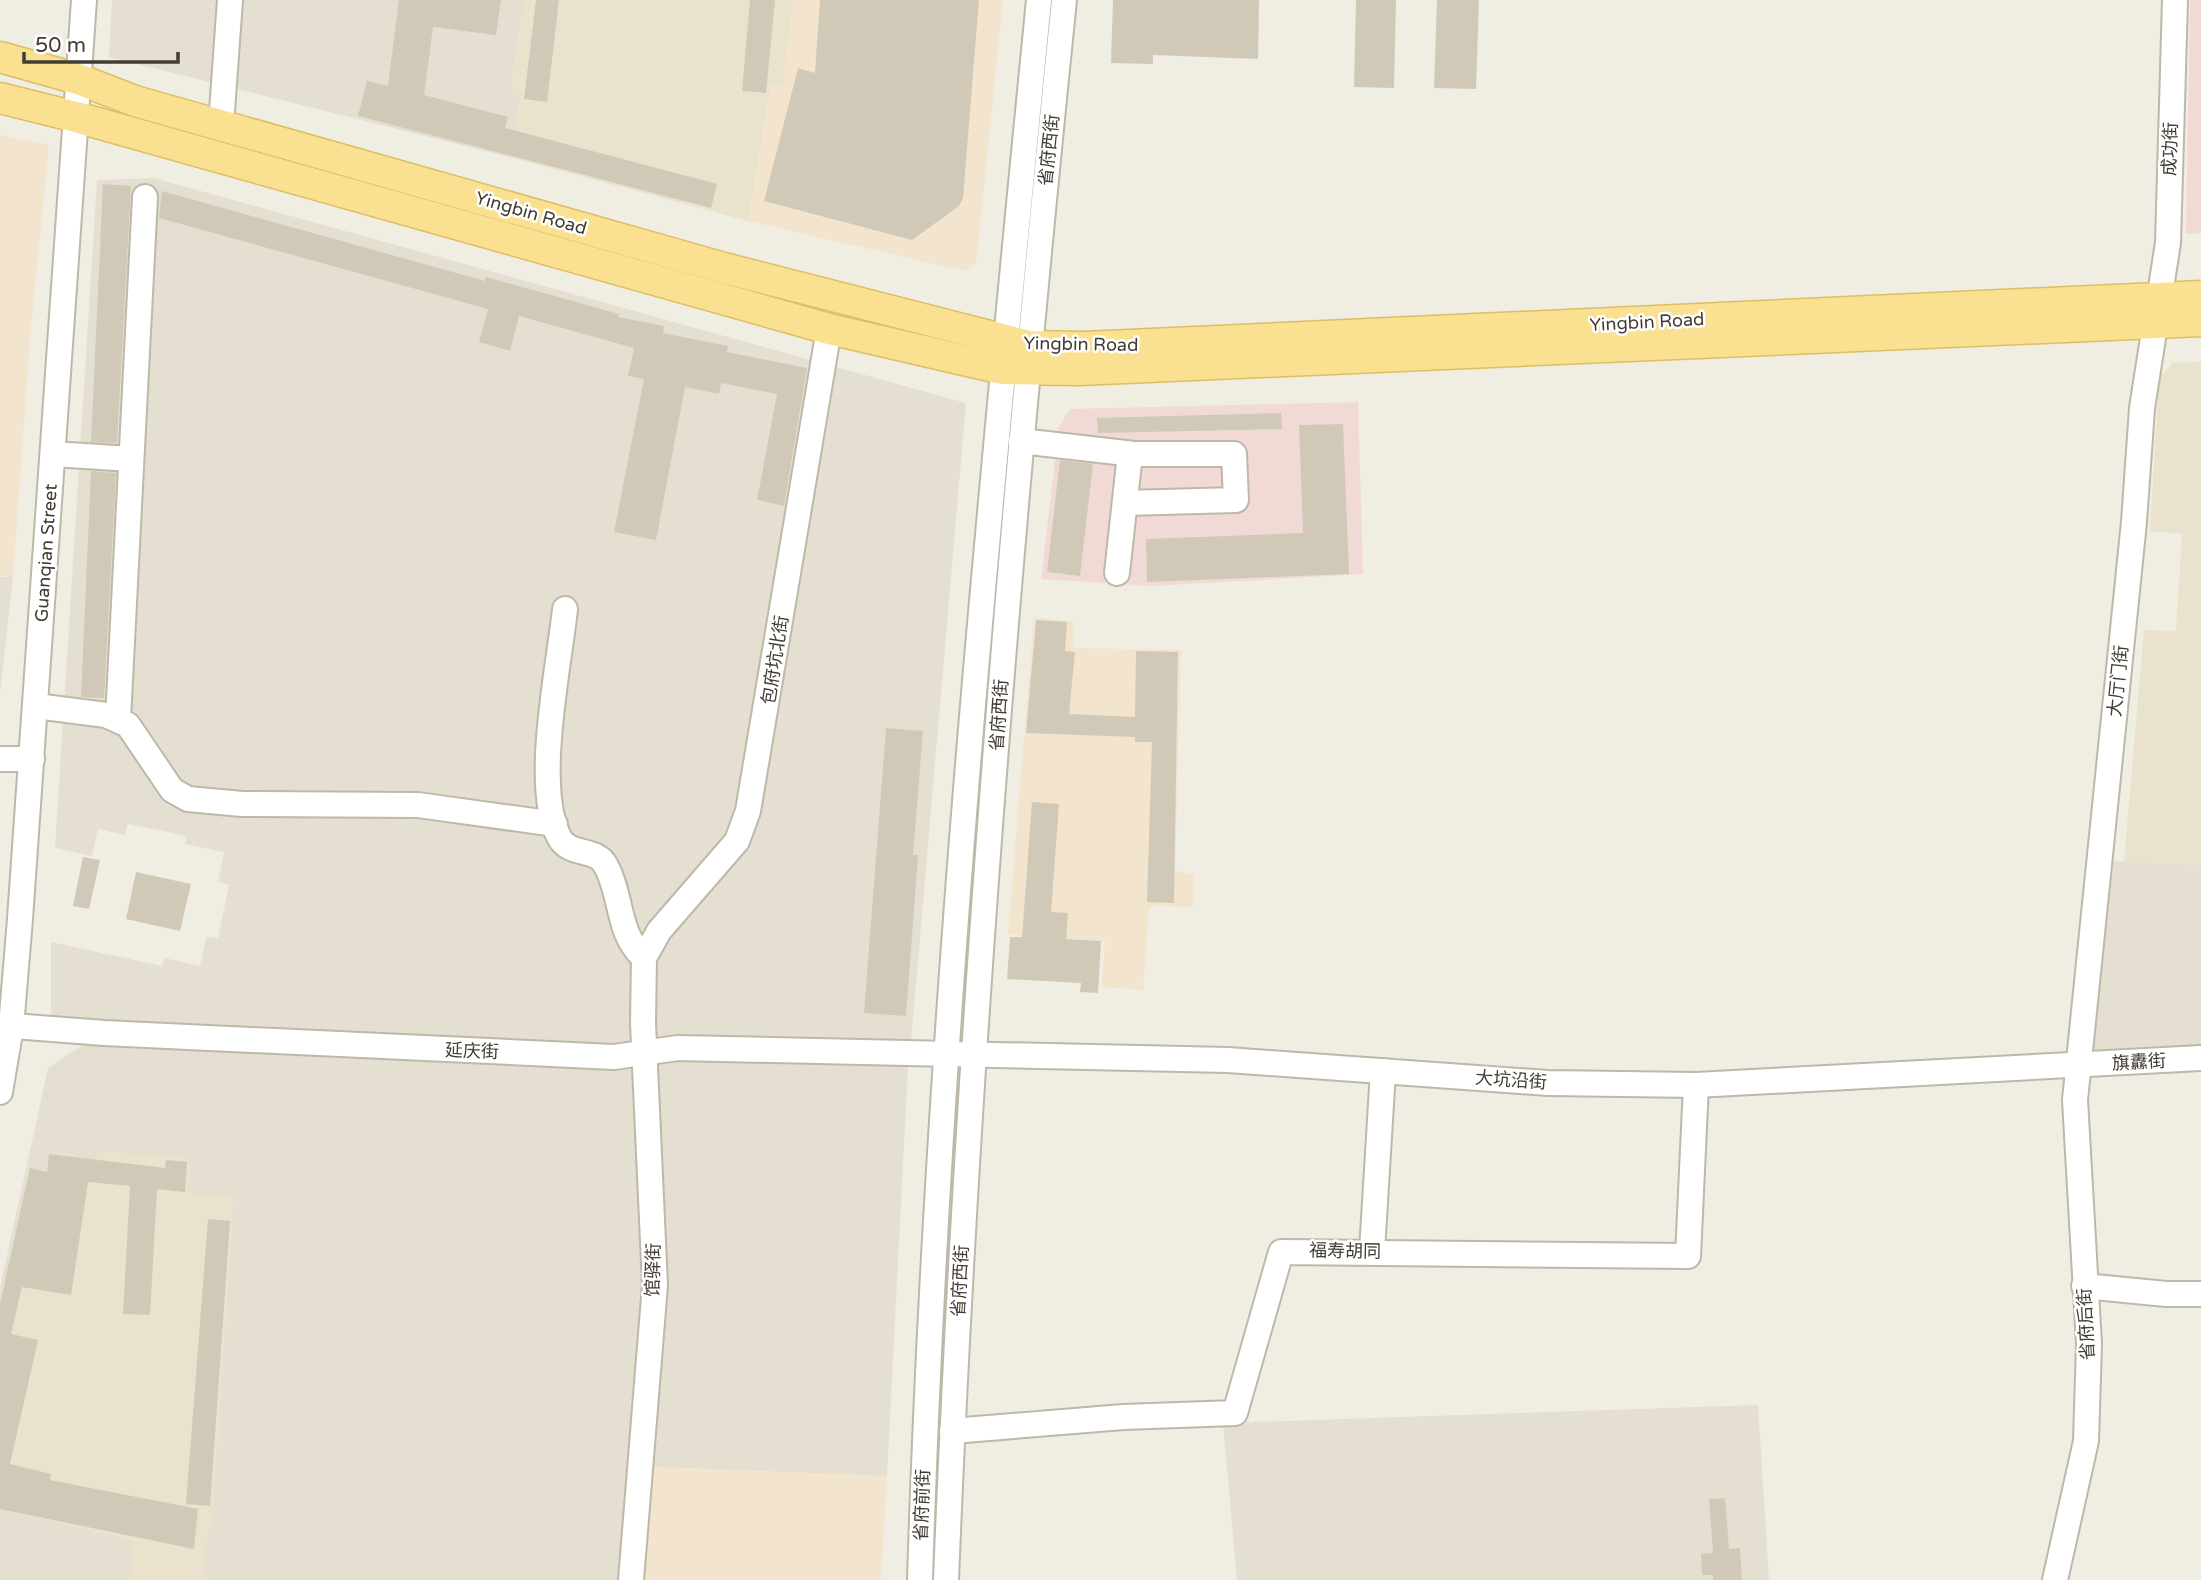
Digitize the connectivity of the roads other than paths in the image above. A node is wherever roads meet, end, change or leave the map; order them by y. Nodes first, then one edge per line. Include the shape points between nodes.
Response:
1 (84, 0) edge
2 (230, 0) edge
3 (1039, 0) edge
4 (1064, 0) edge
5 (2175, 0) edge
6 (0, 57) edge
7 (78, 79) junction
8 (0, 98) edge
9 (76, 117) junction
10 (221, 125) junction
11 (145, 197) dead end
12 (2201, 296) edge
13 (2158, 310) junction
14 (2201, 321) edge
15 (829, 328) junction
16 (1016, 356) junction
17 (1021, 441) junction
18 (53, 454) junction
19 (1130, 454) junction
20 (131, 459) junction
21 (1125, 503) junction
22 (1117, 573) dead end
23 (565, 609) dead end
24 (36, 706) junction
25 (118, 719) junction
26 (0, 759) edge
27 (32, 759) junction
28 (555, 824) junction
29 (644, 958) junction
30 (5, 1026) edge
31 (944, 1052) junction
32 (644, 1053) junction
33 (973, 1053) junction
34 (2201, 1058) edge
35 (2078, 1065) junction
36 (1383, 1071) junction
37 (1696, 1085) junction
38 (0, 1092) edge
39 (1372, 1251) junction
40 (2084, 1286) junction
41 (2201, 1294) edge
42 (924, 1429) joint
43 (952, 1431) junction
44 (631, 1580) edge
45 (920, 1580) edge
46 (946, 1580) edge
47 (2055, 1580) edge

1 - 7 street, Guanqian Street
2 - 10 street
3 - 16 street, 省府西街
4 - 16 street, 省府西街
5 - 13 street, 成功街 via 2168,243
6 - 7 main road, Yingbin Road
7 - 9 street, Guanqian Street
7 - 10 main road, Yingbin Road
8 - 9 main road, Yingbin Road
9 - 15 main road, Yingbin Road
9 - 18 street, Guanqian Street
10 - 16 main road, Yingbin Road
11 - 20 street
12 - 13 main road, Yingbin Road
13 - 14 main road, Yingbin Road
13 - 16 main road, Yingbin Road
13 - 35 street, 大厅门街 via 2142,408
15 - 16 main road, Yingbin Road
15 - 29 street, 包府坑北街 via 748,811 737,841 659,930
16 - 17 street, 省府西街
16 - 31 street, 省府西街
17 - 19 street
17 - 33 street, 省府西街
18 - 20 street
18 - 24 street, Guanqian Street
19 - 21 street
19 - 21 street via 1234,454 1237,500
20 - 25 street
21 - 22 street
23 - 28 street via 546,774
24 - 25 street
24 - 27 street, Guanqian Street
25 - 28 street via 128,725 172,790 188,799 242,804 418,804
26 - 27 street
27 - 30 street, Guanqian Street
28 - 29 street via 569,849 597,856 605,863 621,924
29 - 32 street, 馆驿街
30 - 32 street, 延庆街 via 587,1056
30 - 38 street, Guanqian Street
31 - 32 street, 延庆街 via 678,1048
31 - 33 street, 大坑沿街
31 - 42 street, 省府西街
32 - 44 street, 馆驿街 via 655,1285
33 - 36 street, 大坑沿街 via 1228,1060
33 - 43 street, 省府西街
34 - 35 street, 旗纛街
35 - 37 street, 大坑沿街
35 - 40 street, 省府后街 via 2074,1119
36 - 37 street, 大坑沿街 via 1548,1083
36 - 39 street
37 - 39 street, 福寿胡同 via 1688,1256
39 - 43 street, 福寿胡同 via 1281,1252 1235,1413
40 - 41 street
40 - 47 street, 省府后街 via 2089,1344 2085,1441
42 - 45 street, 省府前街
43 - 46 street, 省府前街

